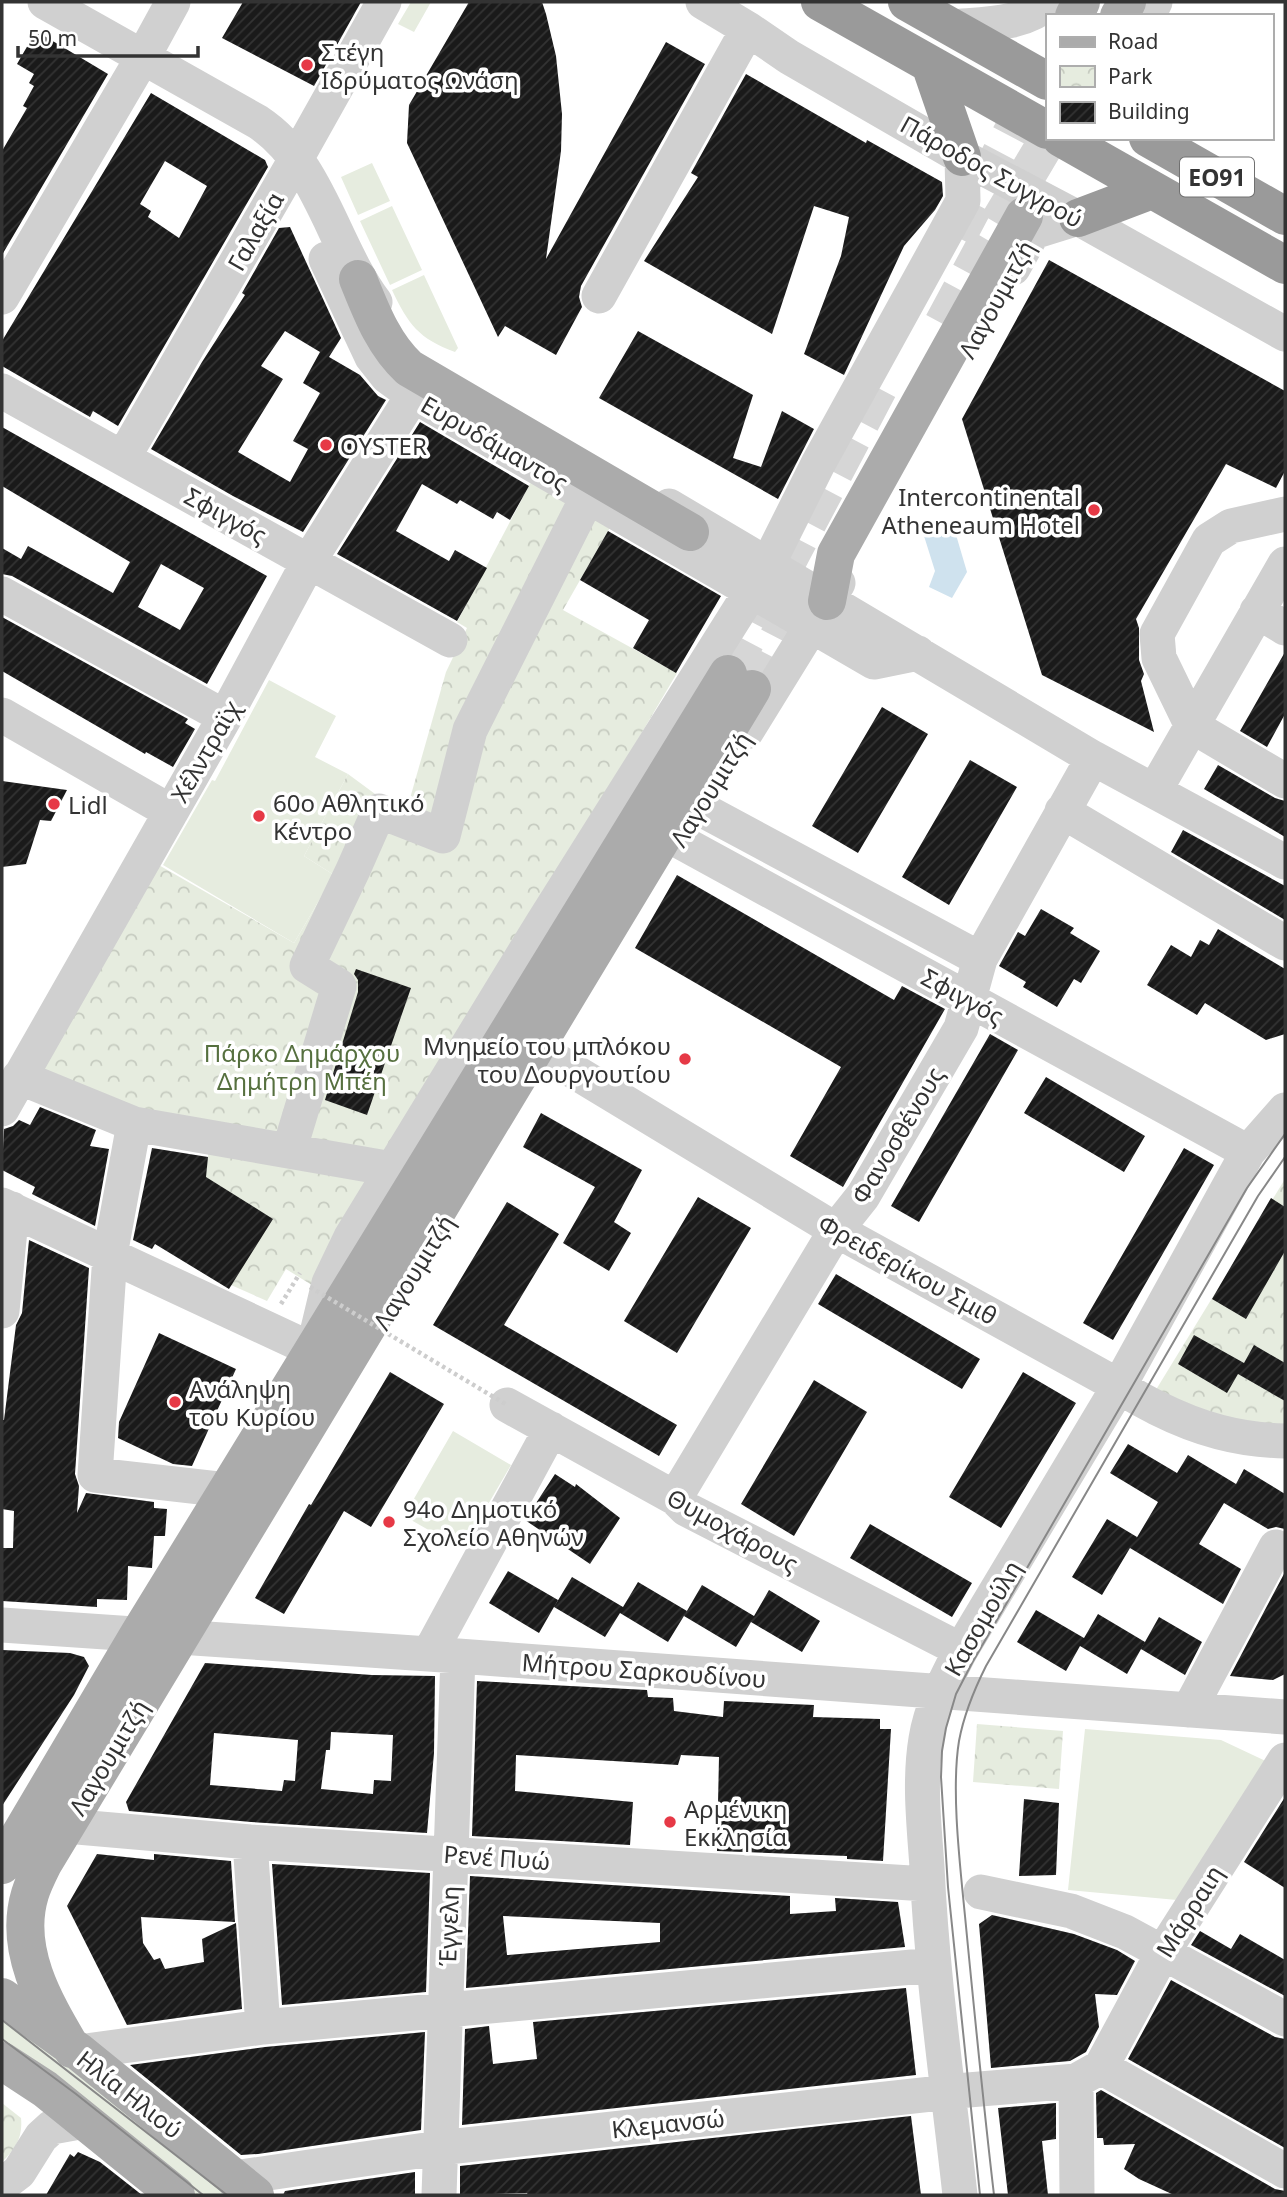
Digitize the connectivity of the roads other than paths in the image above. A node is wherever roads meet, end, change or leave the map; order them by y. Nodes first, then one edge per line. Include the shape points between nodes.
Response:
1 (44, 2) edge
2 (173, 2) edge
3 (384, 2) edge
4 (703, 2) edge
5 (820, 2) edge
6 (907, 2) edge
7 (1049, 2) edge
8 (952, 27) junction
9 (748, 29) junction
10 (143, 57) junction
11 (930, 64) junction
12 (1046, 80) edge
13 (1046, 129) edge
14 (1064, 140) edge
15 (1152, 140) edge
16 (962, 158) junction
17 (296, 159) junction
18 (1152, 190) junction
19 (1024, 216) dead end
20 (1285, 216) edge
21 (1078, 218) junction
22 (1285, 265) edge
23 (358, 279) junction
24 (599, 296) dead end
25 (2, 297) edge
26 (1285, 334) edge
27 (2, 391) edge
28 (413, 395) junction
29 (123, 458) junction
30 (588, 496) junction
31 (1285, 514) edge
32 (690, 532) dead end
33 (309, 561) junction
34 (1285, 564) edge
35 (758, 578) junction
36 (2, 594) edge
37 (819, 614) junction
38 (1271, 620) edge
39 (450, 640) dead end
40 (740, 681) tunnel mouth
41 (2, 715) edge
42 (225, 717) junction
43 (1192, 726) junction
44 (1093, 758) junction
45 (1285, 781) edge
46 (1155, 790) junction
47 (699, 808) junction
48 (1062, 811) junction
49 (171, 812) junction
50 (679, 841) junction
51 (1285, 862) edge
52 (1285, 943) edge
53 (979, 960) junction
54 (970, 1000) junction
55 (547, 1055) junction
56 (19, 1077) junction
57 (2, 1109) edge
58 (1285, 1111) edge
59 (134, 1124) junction
60 (289, 1151) junction
61 (1248, 1152) junction
62 (392, 1169) junction
63 (7, 1207) edge
64 (836, 1230) junction
65 (110, 1255) junction
66 (2, 1311) edge
67 (327, 1361) junction
68 (1119, 1386) junction
69 (507, 1405) road end
70 (551, 1429) junction
71 (1285, 1441) edge
72 (227, 1490) junction
73 (675, 1498) junction
74 (1276, 1547) dead end
75 (2, 1625) edge
76 (139, 1634) junction
77 (179, 1639) junction
78 (961, 1650) junction
79 (443, 1655) junction
80 (939, 1693) junction
81 (1189, 1710) junction
82 (1285, 1717) edge
83 (1285, 1760) edge
84 (66, 1826) junction
85 (250, 1842) junction
86 (450, 1854) junction
87 (2, 1865) edge
88 (928, 1884) junction
89 (981, 1892) dead end
90 (1163, 1952) junction
91 (934, 1965) junction
92 (2, 1997) edge
93 (444, 2010) junction
94 (1285, 2019) edge
95 (263, 2027) junction
96 (76, 2050) junction
97 (2, 2060) edge
98 (1088, 2074) junction
99 (949, 2092) junction
100 (85, 2121) junction
101 (439, 2148) junction
102 (1285, 2171) edge
103 (2, 2185) edge
104 (243, 2189) edge
105 (176, 2195) edge
106 (439, 2195) edge
107 (960, 2195) edge
108 (1077, 2195) edge

1 - 10 street, Ευρυδάμαντος
2 - 10 street
3 - 17 street, Γαλαξία
4 - 9 street, Πάροδος Συγγρού
5 - 11 highway
6 - 8 highway
7 - 8 street via 1031,15 1012,20
8 - 12 highway
9 - 16 street, Πάροδος Συγγρού
9 - 24 street
10 - 17 street, Ευρυδάμαντος via 258,122
10 - 25 street
11 - 13 highway
11 - 16 highway
14 - 18 highway, ΕΟ91
15 - 20 highway, ΕΟ91
16 - 21 street, Πάροδος Συγγρού
16 - 35 street, Λαγουμιτζή via 963,201
17 - 23 street, Ευρυδάμαντος via 317,191
17 - 28 street, Ευρυδάμαντος via 300,200 366,346 379,368
17 - 29 street, Γαλαξία
18 - 21 highway
18 - 22 highway, ΕΟ91
19 - 37 main road via 836,554
21 - 26 street, Πάροδος Συγγρού
21 - 37 street, Λαγουμιτζή via 1033,232
23 - 32 main road via 384,337 409,368
23 - 35 street, Ευρυδάμαντος via 416,349
27 - 29 street, Σφιγγός
28 - 30 street, Ευρυδάμαντος
28 - 33 street, Χέλντραϊχ
29 - 33 street, Σφιγγός
30 - 35 street, Ευρυδάμαντος
30 - 60 street via 470,730 443,836 379,811 306,966 339,986
31 - 43 street via 1231,526 1209,540 1157,634 1159,658
33 - 39 street, Σφιγγός
33 - 42 street, Χέλντραϊχ
34 - 38 street
35 - 37 street, Ευρυδάμαντος
35 - 62 street, Λαγουμιτζή
36 - 42 street
37 - 44 street, Ευρυδάμαντος via 918,653
37 - 47 street, Λαγουμιτζή
38 - 43 street
40 - 67 main road, Λαγουμιτζή
41 - 49 street
42 - 49 street, Χέλντραϊχ
43 - 45 street
43 - 46 street
44 - 46 street, Ευρυδάμαντος
44 - 48 street, Φανοσθένους
46 - 51 street, Ευρυδάμαντος
47 - 50 street, Λαγουμιτζή
47 - 53 street, Σφιγγός
48 - 52 street
48 - 53 street, Φανοσθένους
49 - 56 street, Χέλντραϊχ
50 - 54 street, Σφιγγός
50 - 55 street, Λαγουμιτζή
53 - 54 street, Φανοσθένους
54 - 61 street, Σφιγγός
54 - 64 street, Φανοσθένους via 961,1028 863,1196
55 - 64 street, Φρειδερίκου Σμιθ
55 - 67 street, Λαγουμιτζή via 370,1342
56 - 57 street, Χέλντραϊχ
56 - 59 street
58 - 61 street, Κασομούλη
59 - 60 street
59 - 65 street
60 - 62 street
61 - 68 street, Κασομούλη
62 - 67 street, Λαγουμιτζή via 329,1283
63 - 65 street
63 - 66 street
64 - 68 street, Φρειδερίκου Σμιθ
64 - 73 street, Φανοσθένους
65 - 67 street
65 - 72 street via 95,1475
67 - 72 main road, Λαγουμιτζή
67 - 77 main road, Λαγουμιτζή
68 - 71 street, Φρειδερίκου Σμιθ via 1187,1423 1220,1434
68 - 78 street, Κασομούλη
69 - 70 street, Θυμοχάρους
70 - 73 street, Θυμοχάρους
70 - 79 street
72 - 76 main road, Λαγουμιτζή
73 - 78 street, Θυμοχάρους via 686,1509
74 - 81 street
75 - 76 street, Μήτρου Σαρκουδίνου
76 - 77 street, Μήτρου Σαρκουδίνου
76 - 87 main road, Λαγουμιτζή
77 - 79 street, Μήτρου Σαρκουδίνου
77 - 84 main road, Λαγουμιτζή
78 - 80 street, Κασομούλη
79 - 80 street, Μήτρου Σαρκουδίνου
79 - 86 street, Έγγελη
80 - 81 street, Μήτρου Σαρκουδίνου
80 - 88 street, Κασομούλη via 923,1763
81 - 82 street, Μήτρου Σαρκουδίνου
83 - 90 street, Μάρραιη
84 - 85 street, Ρενέ Πυώ
84 - 96 main road, Λαγουμιτζή via 29,1895 25,1926 37,1983
85 - 86 street, Ρενέ Πυώ
85 - 95 street
86 - 88 street, Ρενέ Πυώ
86 - 93 street, Έγγελη
88 - 91 street, Κασομούλη
89 - 90 street via 1071,1911
90 - 94 street
90 - 98 street, Μάρραιη
91 - 93 street
91 - 99 street, Κασομούλη
92 - 96 main road, Ηλία Ηλιού
93 - 95 street
93 - 101 street, Έγγελη
95 - 96 street
96 - 104 main road, Ηλία Ηλιού
97 - 100 main road, Ηλία Ηλιού
98 - 99 street, Κλεμανσώ
98 - 102 street
98 - 108 street, Μάρραιη
99 - 101 street, Κλεμανσώ
99 - 107 street, Κασομούλη
100 - 103 street via 52,2127 19,2172
100 - 105 main road, Ηλία Ηλιού
101 - 104 street, Κλεμανσώ
101 - 106 street, Έγγελη

